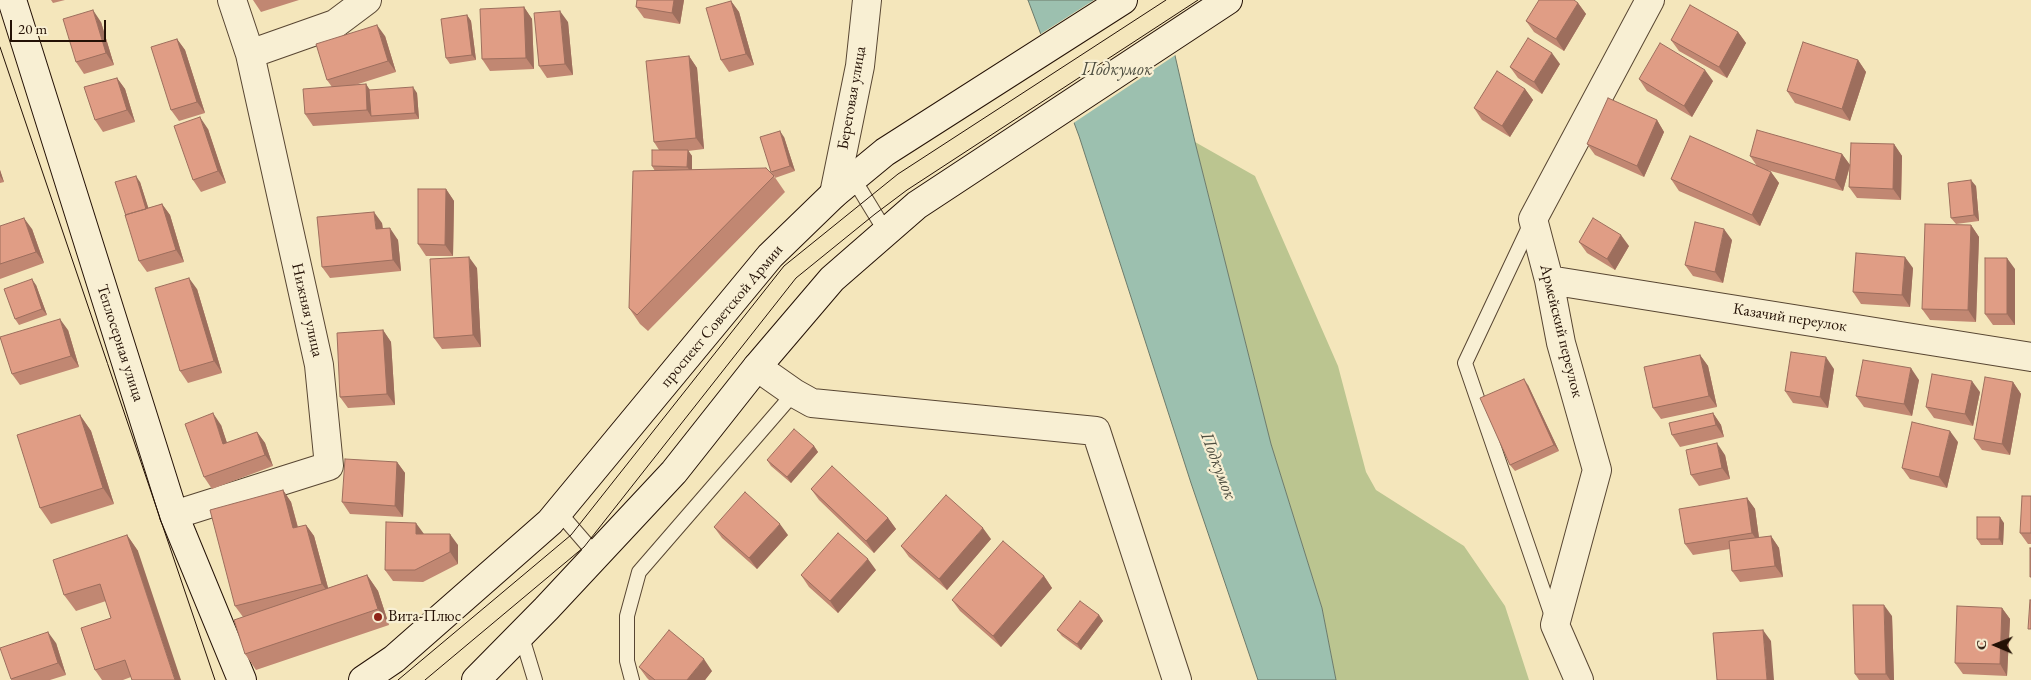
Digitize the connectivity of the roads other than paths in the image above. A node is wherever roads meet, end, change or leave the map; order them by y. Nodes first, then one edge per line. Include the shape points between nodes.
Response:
1 (12, 0) edge
2 (232, 0) edge
3 (367, 0) edge
4 (867, 0) edge
5 (1123, 0) edge
6 (1228, 0) edge
7 (1650, 0) edge
8 (250, 54) junction
9 (843, 186) junction
10 (1533, 219) junction
11 (886, 232) junction
12 (1549, 280) junction
13 (2031, 357) edge
14 (757, 367) junction
15 (794, 394) junction
16 (558, 511) junction
17 (174, 515) junction
18 (596, 555) junction
19 (1555, 625) junction
20 (522, 634) junction
21 (242, 680) edge
22 (363, 680) edge
23 (476, 680) edge
24 (535, 680) edge
25 (632, 680) edge
26 (1177, 680) edge
27 (1579, 680) edge

1 - 17 street, Теплосерная улица
2 - 8 street, Нижняя улица
3 - 8 street via 335,24
4 - 9 street, Береговая улица
5 - 9 street, проспект Советской Армии via 884,152
6 - 11 street via 917,205
7 - 10 street
8 - 17 street, Нижняя улица via 319,365 329,466
9 - 11 lane
9 - 16 street, проспект Советской Армии via 770,256
10 - 12 street, Армейский переулок
10 - 19 lane via 1465,363
11 - 14 street via 832,280
12 - 13 street, Казачий переулок
12 - 19 street, Армейский переулок via 1561,343 1597,470
14 - 15 street
14 - 18 street via 674,472
15 - 25 lane via 639,572 627,616 627,661
15 - 26 street via 812,403 1096,431
16 - 18 lane
16 - 22 street, проспект Советской Армии via 550,522 394,659
17 - 21 street, Теплосерная улица
18 - 20 street
19 - 27 street
20 - 23 street
20 - 24 lane

